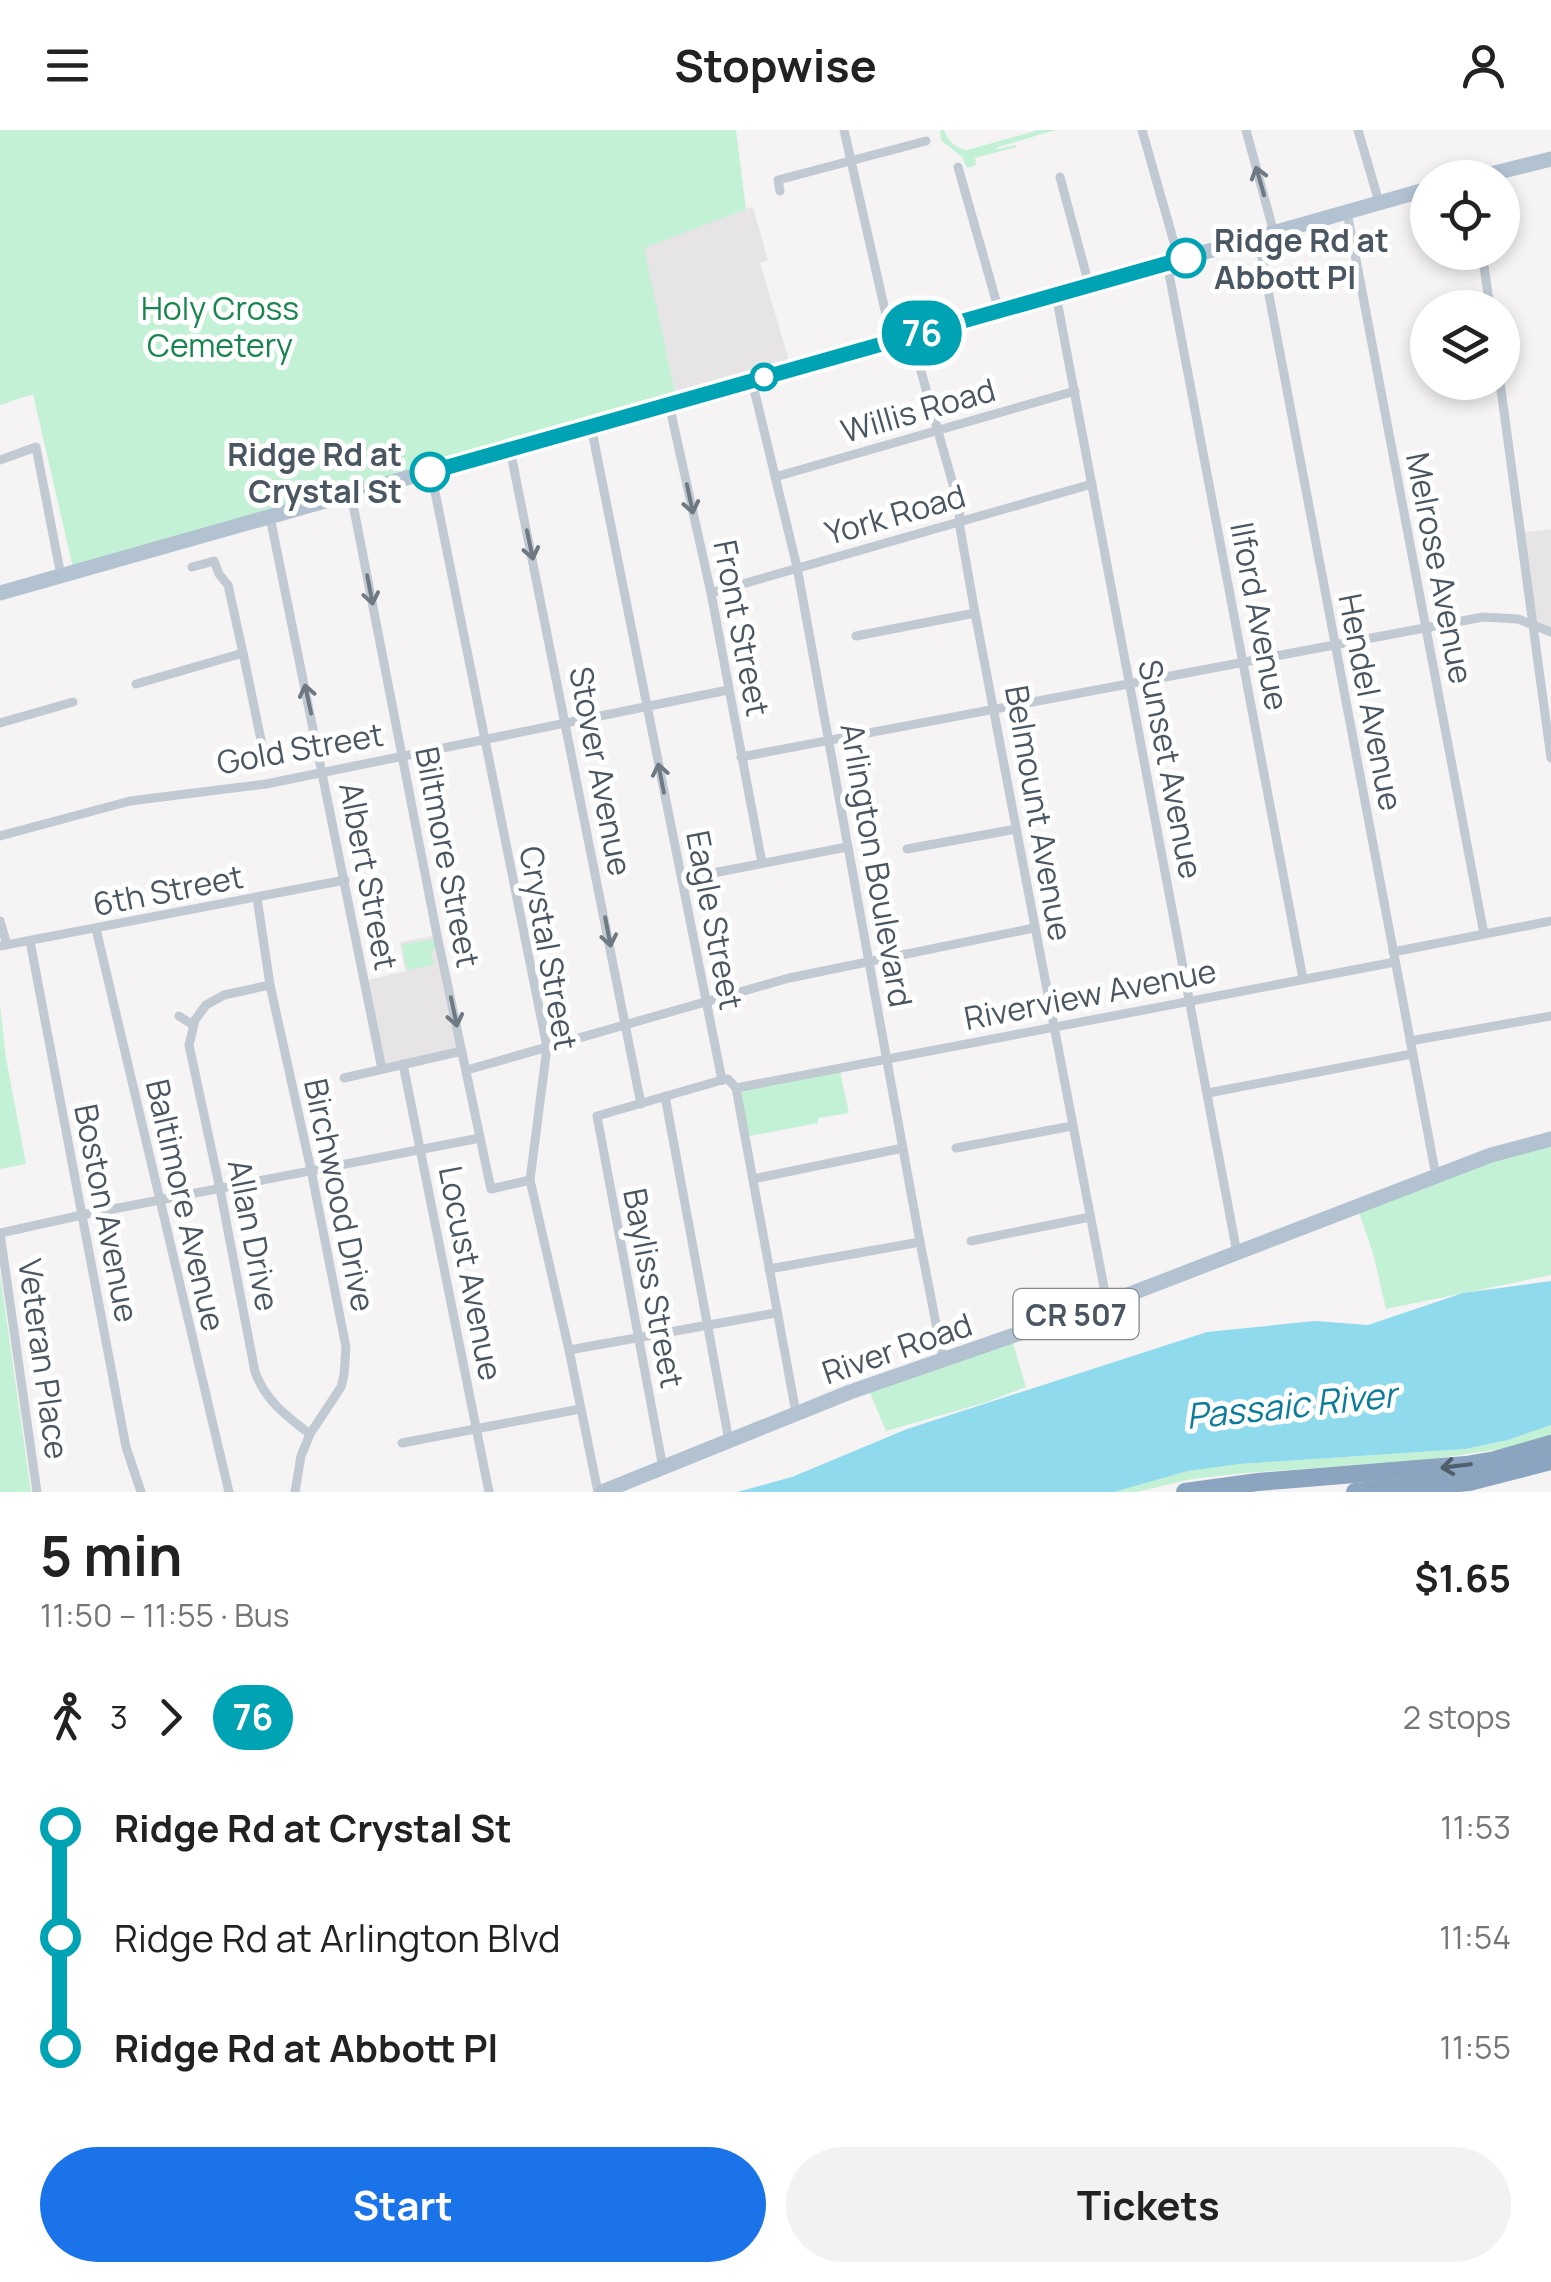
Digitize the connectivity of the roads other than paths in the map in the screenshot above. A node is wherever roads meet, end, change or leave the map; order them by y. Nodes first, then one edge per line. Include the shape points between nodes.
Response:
1 (844, 130) edge
2 (1142, 130) edge
3 (1246, 130) edge
4 (1358, 130) edge
5 (926, 141) dead end
6 (1551, 159) edge
7 (851, 160) junction
8 (958, 167) dead end
9 (1520, 167) edge
10 (1060, 177) dead end
11 (780, 191) dead end
12 (1410, 194) edge
13 (1379, 202) junction
14 (1347, 212) junction
15 (1266, 235) junction
16 (1173, 261) junction
17 (1090, 285) junction
18 (1056, 294) junction
19 (1000, 311) junction
20 (911, 336) junction
21 (892, 341) junction
22 (752, 381) junction
23 (1075, 392) junction
24 (1502, 400) edge
25 (670, 404) junction
26 (591, 426) junction
27 (938, 431) junction
28 (510, 449) junction
29 (0, 460) edge
30 (430, 472) junction
31 (775, 478) junction
32 (1092, 484) junction
33 (351, 494) junction
34 (270, 517) junction
35 (959, 522) junction
36 (192, 567) dead end
37 (797, 568) junction
38 (60, 576) junction
39 (0, 593) edge
40 (711, 593) junction
41 (976, 613) junction
42 (1533, 626) junction
43 (1426, 627) junction
44 (1551, 632) edge
45 (856, 636) dead end
46 (1334, 644) junction
47 (243, 652) junction
48 (1243, 662) junction
49 (136, 684) dead end
50 (1129, 684) junction
51 (728, 690) junction
52 (73, 702) dead end
53 (647, 706) junction
54 (995, 709) junction
55 (0, 723) edge
56 (566, 723) junction
57 (1550, 739) edge
58 (485, 740) junction
59 (828, 740) junction
60 (403, 755) junction
61 (741, 757) junction
62 (1551, 758) edge
63 (266, 764) dead end
64 (323, 772) junction
65 (1016, 829) junction
66 (0, 836) edge
67 (848, 847) junction
68 (907, 849) dead end
69 (762, 863) junction
70 (682, 879) junction
71 (345, 880) junction
72 (257, 898) junction
73 (0, 921) edge
74 (1551, 921) edge
75 (1034, 928) junction
76 (96, 929) junction
77 (1484, 934) junction
78 (30, 941) junction
79 (3, 946) edge
80 (1394, 957) junction
81 (870, 962) junction
82 (1304, 979) junction
83 (270, 985) junction
84 (1190, 1002) junction
85 (706, 1004) junction
86 (179, 1016) dead end
87 (1551, 1016) edge
88 (626, 1024) junction
89 (192, 1025) junction
90 (1053, 1027) junction
91 (1410, 1041) junction
92 (547, 1047) junction
93 (462, 1051) junction
94 (1412, 1054) junction
95 (886, 1058) junction
96 (403, 1064) junction
97 (382, 1069) junction
98 (467, 1070) junction
99 (344, 1078) dead end
100 (722, 1080) junction
101 (736, 1088) junction
102 (1208, 1092) junction
103 (665, 1096) junction
104 (641, 1104) junction
105 (1072, 1126) junction
106 (480, 1138) junction
107 (1551, 1138) edge
108 (420, 1148) junction
109 (903, 1148) junction
110 (956, 1148) dead end
111 (312, 1170) junction
112 (1436, 1176) junction
113 (752, 1179) junction
114 (530, 1180) junction
115 (220, 1188) junction
116 (159, 1200) junction
117 (82, 1214) junction
118 (1090, 1217) junction
119 (0, 1233) edge
120 (971, 1241) dead end
121 (920, 1242) junction
122 (1237, 1253) junction
123 (770, 1270) junction
124 (1106, 1303) junction
125 (776, 1312) junction
126 (706, 1325) junction
127 (638, 1338) junction
128 (569, 1350) junction
129 (944, 1360) junction
130 (580, 1409) junction
131 (796, 1413) junction
132 (476, 1429) junction
133 (310, 1434) junction
134 (729, 1441) junction
135 (402, 1443) dead end
136 (1551, 1444) edge
137 (1551, 1461) edge
138 (663, 1468) junction
139 (37, 1492) edge
140 (141, 1492) edge
141 (229, 1492) edge
142 (295, 1492) edge
143 (488, 1492) edge
144 (600, 1492) edge
145 (1185, 1492) edge
146 (1355, 1492) edge

1 - 7 street
2 - 16 street, Ilford Avenue
15 -> 3 street, Hendel Avenue
4 - 13 street
5 - 7 street
6 - 9 main road
7 - 11 street via 778,180
7 - 21 street
8 - 19 street
10 - 17 street
12 - 13 main road
13 - 14 main road
14 - 15 main road
14 - 43 street, Melrose Avenue
15 - 16 main road
15 - 46 street, Hendel Avenue
16 - 17 main road
16 - 48 street, Ilford Avenue
17 - 18 main road
18 - 19 main road
18 - 23 street, Sunset Avenue
19 - 20 main road
20 - 21 main road
20 - 27 street, Belmount Avenue
21 - 22 main road
22 - 25 main road
22 - 31 street, Arlington Boulevard
23 - 27 street, Willis Road
23 - 32 street, Sunset Avenue
24 - 42 street
25 - 26 main road
25 -> 40 street, Front Street
26 - 28 main road
26 - 53 street, Eagle Street
27 - 31 street, Willis Road
27 - 35 street, Belmount Avenue
28 - 30 main road
28 -> 56 street, Stover Avenue
29 - 38 street via 36,446
30 - 33 main road
30 - 58 street, Crystal Street
31 - 37 street, Arlington Boulevard
32 - 35 street, York Road
32 - 50 street, Sunset Avenue
33 - 34 main road
33 -> 60 street, Biltmore Street
34 - 38 main road
64 -> 34 street, Albert Street
35 - 37 street, York Road
35 - 41 street, Belmount Avenue
36 - 47 street via 214,561 228,586
37 - 40 street, York Road
37 - 59 street, Arlington Boulevard
38 - 39 main road
40 - 51 street, Front Street
41 - 45 street
41 - 54 street, Belmount Avenue
42 - 43 street via 1502,616
42 - 44 street
42 - 57 street
43 - 46 street
43 - 77 street, Melrose Avenue
46 - 48 street
46 - 80 street, Hendel Avenue
47 - 49 street
47 - 63 street
48 - 50 street
48 - 82 street, Ilford Avenue
50 - 54 street
50 - 84 street, Sunset Avenue
51 - 53 street, Gold Street
51 - 61 street, Front Street
52 - 55 street
53 - 56 street, Gold Street
70 -> 53 street, Eagle Street
54 - 59 street
54 - 65 street, Belmount Avenue
56 - 58 street, Gold Street
56 -> 88 street, Stover Avenue
57 - 62 street
58 - 60 street, Gold Street
58 - 92 street, Crystal Street
59 - 61 street
59 - 67 street, Arlington Boulevard
60 - 64 street, Gold Street
60 -> 93 street, Biltmore Street
61 - 69 street, Front Street
64 - 66 street, Gold Street via 130,800
64 - 71 street, Albert Street
65 - 68 street
65 - 75 street, Belmount Avenue
67 - 69 street
67 - 81 street, Arlington Boulevard
69 - 70 street
70 - 85 street, Eagle Street
71 - 72 street, 6th Street
71 - 97 street, Albert Street
72 - 76 street, 6th Street
72 - 83 street, Birchwood Drive
73 - 79 street
74 - 77 street, Riverview Avenue
75 - 81 street
75 - 90 street, Belmount Avenue
76 - 78 street, 6th Street
76 - 116 street, Baltimore Avenue
77 - 80 street, Riverview Avenue
78 - 79 street, 6th Street
78 - 117 street, Boston Avenue
80 - 82 street, Riverview Avenue
80 - 91 street, Hendel Avenue
81 - 85 street
81 - 95 street, Arlington Boulevard
82 - 84 street, Riverview Avenue
83 - 89 street via 214,1000
83 - 111 street, Birchwood Drive
84 - 90 street, Riverview Avenue
84 - 102 street, Sunset Avenue
85 - 88 street
85 - 100 street, Eagle Street
86 - 89 street
87 - 91 street
88 - 92 street
88 - 104 street, Stover Avenue
89 - 115 street, Allan Drive via 190,1056
90 - 95 street, Riverview Avenue
90 - 105 street, Belmount Avenue
91 - 94 street, Hendel Avenue
92 - 98 street
92 - 114 street, Crystal Street
93 - 96 street
93 - 98 street, Biltmore Street
94 - 102 street
94 - 112 street, Hendel Avenue
95 - 101 street, Riverview Avenue
95 - 109 street, Arlington Boulevard
96 - 97 street
96 - 108 street, Locust Avenue
97 - 99 street
98 - 106 street, Biltmore Street
100 - 101 street
100 - 103 street
101 - 113 street
102 - 122 street, Sunset Avenue
103 - 104 street
103 - 126 street
104 - 127 street, Bayliss Street via 597,1116
105 - 110 street
105 - 118 street, Belmount Avenue
106 - 108 street
106 - 114 street, Biltmore Street via 491,1189
107 - 112 main road, River Road / CR 507
108 - 111 street
108 - 132 street, Locust Avenue
109 - 113 street
109 - 121 street, Arlington Boulevard
111 - 115 street
111 - 133 street, Birchwood Drive via 346,1347 341,1387
112 - 122 main road, River Road / CR 507
113 - 123 street
114 - 128 street, Crystal Street
115 - 116 street
115 - 133 street, Allan Drive via 259,1383
116 - 117 street
116 - 141 street, Baltimore Avenue
117 - 119 street
117 - 140 street, Boston Avenue via 126,1447
118 - 120 street
118 - 124 street, Belmount Avenue
119 - 139 street, Veteran Place
121 - 123 street
121 - 129 street, Arlington Boulevard
122 - 124 main road, River Road / CR 507
123 - 125 street
124 - 129 main road, River Road / CR 507
125 - 126 street
125 - 131 street
126 - 127 street
126 - 134 street
127 - 128 street
127 - 138 street, Bayliss Street
128 - 130 street, Crystal Street
129 - 131 main road, River Road / CR 507
130 - 132 street
130 - 144 street, Crystal Street
131 - 134 main road, River Road / CR 507
132 - 135 street
132 - 143 street, Locust Avenue
133 - 142 street, Birchwood Drive
134 - 138 main road, River Road / CR 507
136 -> 145 highway via 1466,1465
137 - 146 highway via 1469,1482
138 - 144 main road, River Road / CR 507

